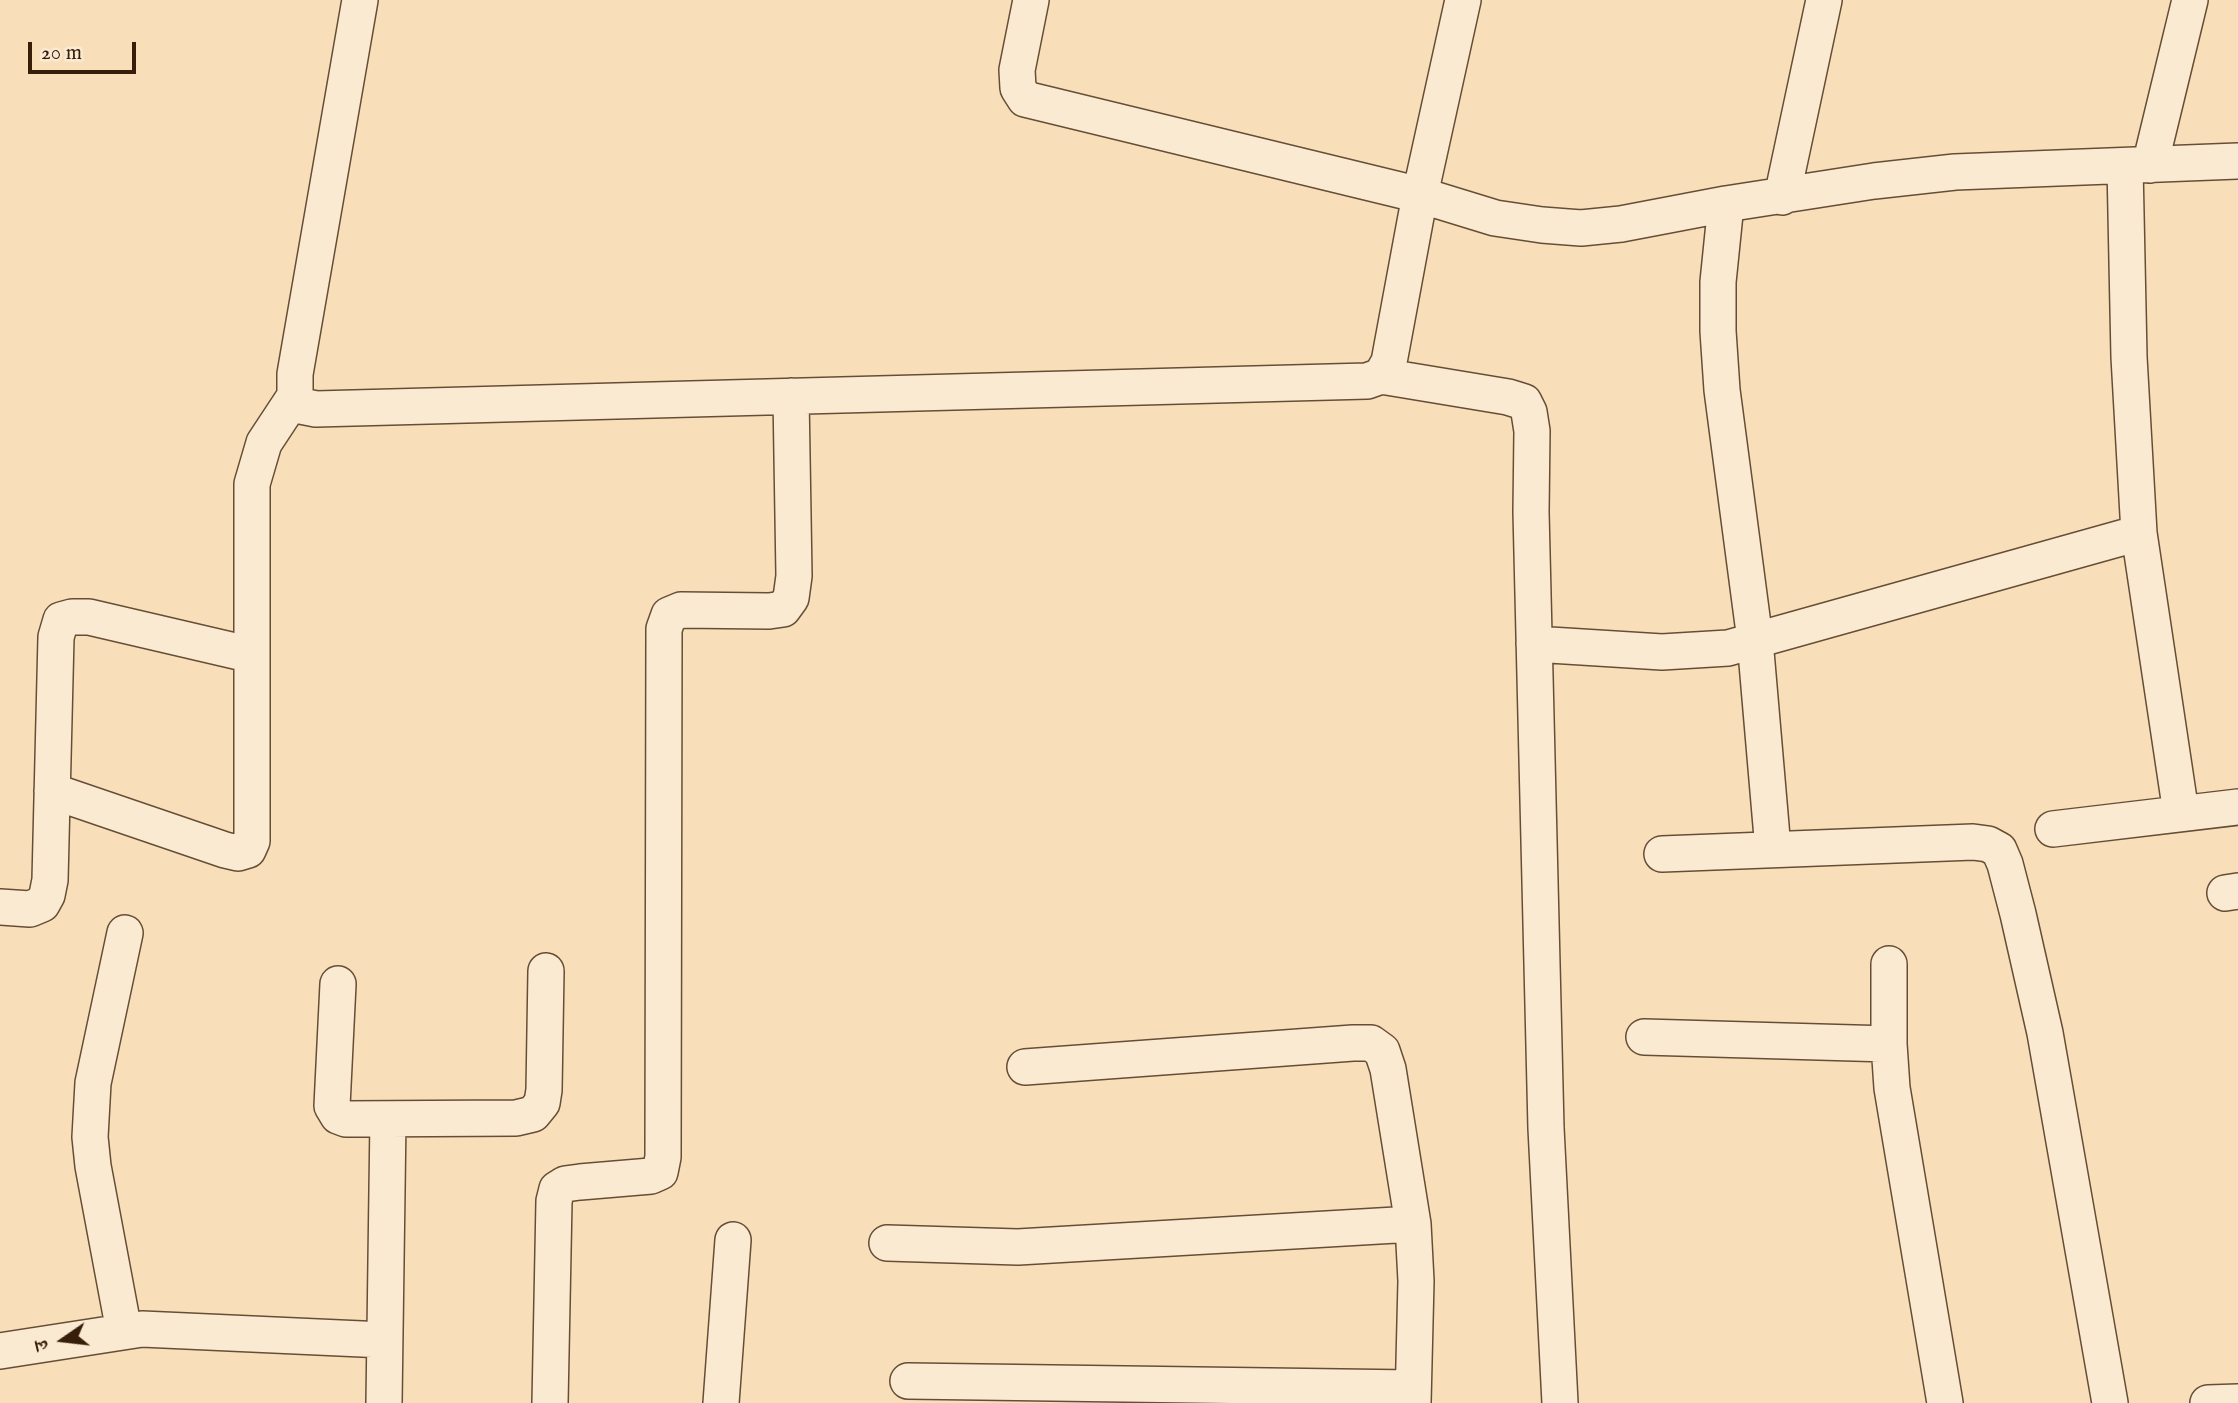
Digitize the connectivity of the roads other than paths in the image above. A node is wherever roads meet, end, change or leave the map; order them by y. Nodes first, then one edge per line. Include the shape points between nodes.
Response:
1 (360, 0) edge
2 (1031, 0) edge
3 (1463, 0) edge
4 (1824, 0) edge
5 (2190, 0) edge
6 (2238, 162) edge
7 (2138, 165) junction
8 (1420, 195) junction
9 (1782, 197) junction
10 (1726, 204) junction
11 (1381, 376) junction
12 (295, 396) junction
13 (791, 396) junction
14 (2139, 534) junction
15 (1755, 640) junction
16 (1534, 644) junction
17 (252, 655) junction
18 (52, 791) junction
19 (2238, 807) edge
20 (2181, 814) junction
21 (2053, 829) dead end
22 (1773, 849) junction
23 (1662, 854) dead end
24 (0, 907) edge
25 (125, 933) dead end
26 (1889, 964) dead end
27 (546, 971) dead end
28 (338, 984) dead end
29 (1644, 1037) dead end
30 (1889, 1044) junction
31 (1025, 1067) dead end
32 (388, 1119) junction
33 (1413, 1224) junction
34 (733, 1240) dead end
35 (887, 1243) dead end
36 (124, 1331) junction
37 (384, 1340) junction
38 (0, 1352) edge
39 (908, 1381) dead end
40 (1413, 1395) edge
41 (2238, 1402) edge
42 (384, 1403) edge
43 (550, 1403) edge
44 (721, 1403) edge
45 (1560, 1403) edge
46 (1945, 1403) edge
47 (2109, 1403) edge
48 (2208, 1403) edge

1 - 12 street via 295,374
2 - 8 street via 1017,70 1018,88 1025,99
3 - 8 street
4 - 9 street
5 - 7 street
6 - 7 street
7 - 9 street via 1955,173
7 - 14 street via 2129,357
8 - 10 street via 1496,218 1581,228
8 - 11 street via 1393,344
9 - 10 street
10 - 15 street via 1718,282 1721,390
11 - 13 street via 1367,381
11 - 16 street via 1524,402 1532,431
12 - 13 street via 301,406 316,409
12 - 17 street via 264,443 251,484
13 - 43 street via 791,598 783,609 769,611 681,610 669,615 664,629 663,1157 660,1172 651,1176 565,1184 557,1189
14 - 15 street
14 - 20 street
15 - 16 street via 1728,648 1662,652
15 - 22 street
16 - 45 street via 1546,1128
17 - 18 street via 89,617 61,620 56,637
17 - 18 street via 252,841 248,850 225,850
18 - 24 street via 47,895 42,904 30,909
19 - 20 street
20 - 21 street
22 - 23 street
22 - 47 street via 1973,842 1999,850 2045,1033
25 - 36 street via 93,1083 90,1136
26 - 30 street
27 - 32 street via 544,1090 542,1103 533,1114
28 - 32 street via 332,1106 346,1119
29 - 30 street
30 - 46 street via 1900,1142
31 - 33 street via 1371,1043 1382,1051 1388,1069
32 - 37 street
33 - 35 street via 1018,1247
33 - 40 street
34 - 44 street
36 - 37 street via 200,1330
36 - 38 street
37 - 42 street
39 - 40 street
41 - 48 street

